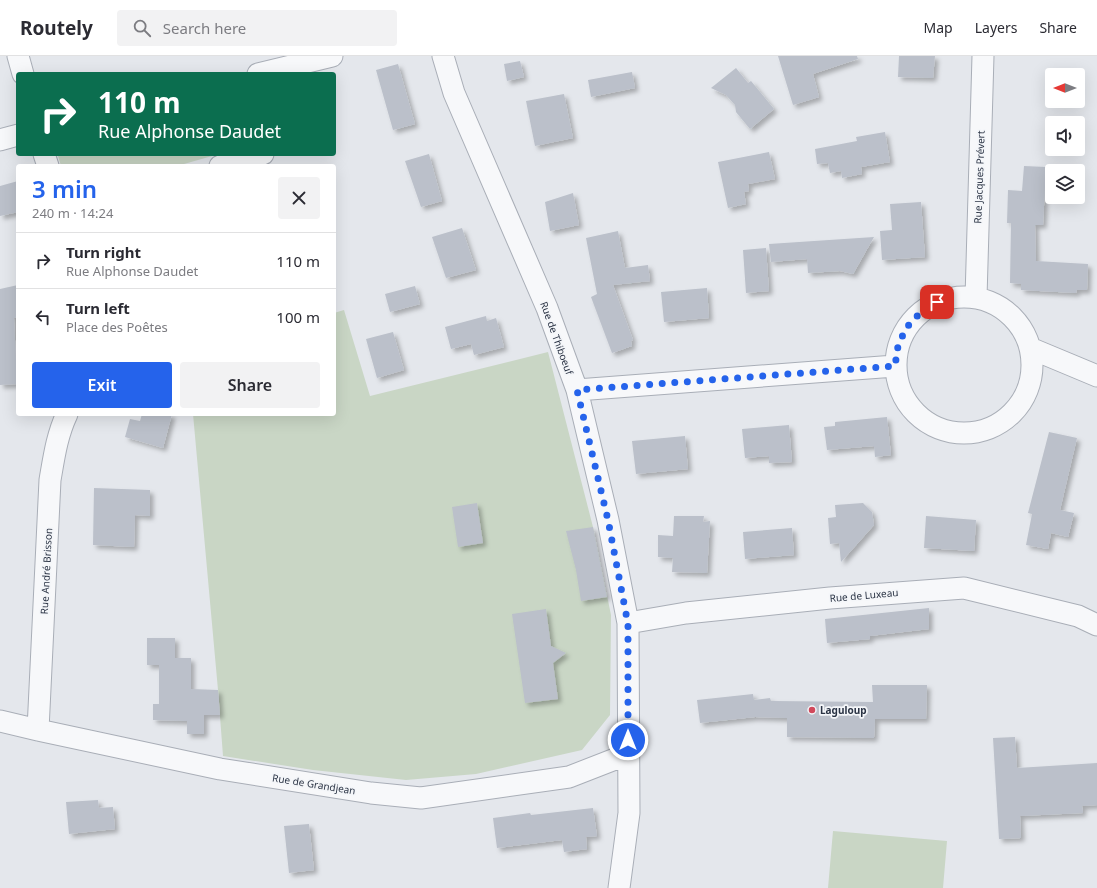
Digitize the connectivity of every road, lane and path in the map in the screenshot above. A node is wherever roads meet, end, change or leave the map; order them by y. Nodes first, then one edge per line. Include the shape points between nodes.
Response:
1 (18, 56) edge
2 (332, 56) edge
3 (443, 56) edge
4 (983, 56) edge
5 (22, 72) edge
6 (266, 72) edge
7 (16, 136) edge
8 (0, 140) edge
9 (256, 156) edge
10 (227, 164) edge
11 (976, 298) junction
12 (1030, 348) junction
13 (895, 366) junction
14 (1097, 376) edge
15 (577, 390) junction
16 (65, 416) edge
17 (628, 624) junction
18 (1097, 625) edge
19 (0, 721) edge
20 (38, 730) junction
21 (628, 754) junction
22 (619, 888) edge

1 - 5 street
2 - 6 street
3 - 15 street, Rue de Thiboeuf via 454,93 547,308
4 - 11 street, Rue Jacques Prévert
7 - 8 street
9 - 10 street
11 - 12 street via 994,304 1010,315 1023,330
11 - 13 street via 956,297 937,302 920,313 906,328 898,346
12 - 13 street via 1032,371 1026,394 1014,413 995,427 973,434 950,433 928,425 910,409 899,389
12 - 14 street
13 - 15 street
15 - 17 street, Rue de Thiboeuf via 608,520
16 - 20 street, Rue André Brisson via 57,442 50,480
17 - 18 street, Rue de Luxeau via 693,612 964,588 1078,616
17 - 21 street, Rue de Thiboeuf
19 - 20 street, Rue de Grandjean
20 - 21 street, Rue de Grandjean via 220,769 371,793 421,798 569,777
21 - 22 street, Rue de Thiboeuf via 629,813

